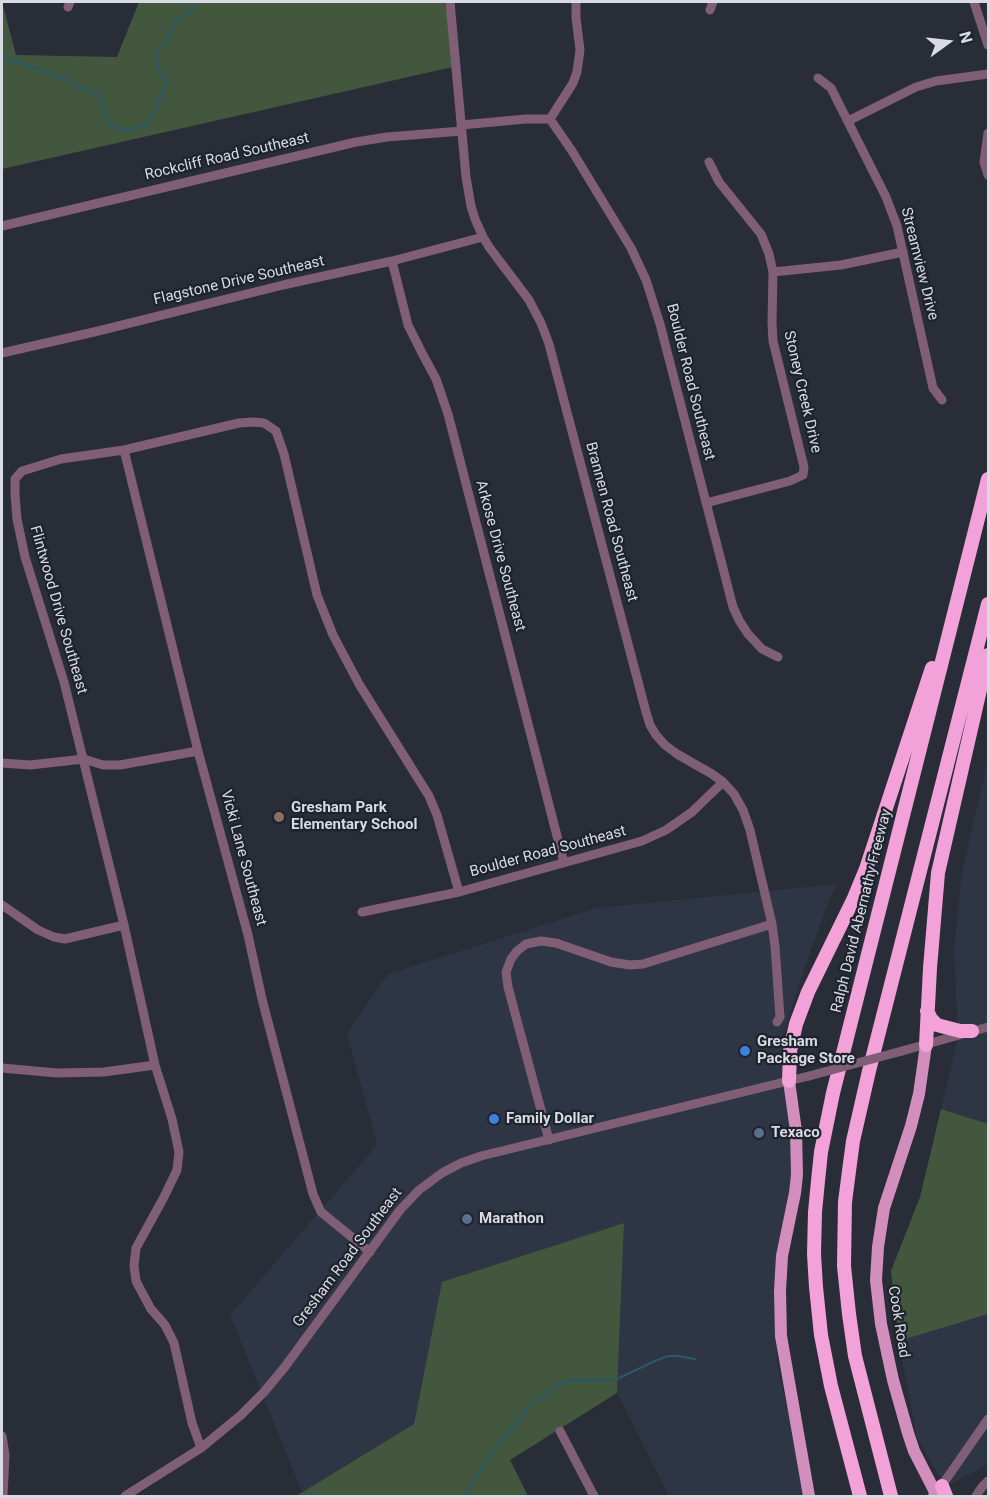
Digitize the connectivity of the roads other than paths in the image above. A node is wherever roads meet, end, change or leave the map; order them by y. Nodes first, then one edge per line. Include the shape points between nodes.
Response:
1 (450, 2) edge
2 (576, 2) edge
3 (974, 2) edge
4 (988, 45) edge
5 (988, 74) edge
6 (818, 78) dead end
7 (550, 118) junction
8 (848, 121) junction
9 (461, 128) junction
10 (988, 133) edge
11 (709, 162) dead end
12 (988, 175) edge
13 (2, 226) edge
14 (483, 237) junction
15 (903, 252) junction
16 (392, 261) junction
17 (774, 272) junction
18 (2, 353) edge
19 (942, 400) dead end
20 (124, 450) junction
21 (988, 479) edge
22 (706, 503) junction
23 (975, 532) junction
24 (988, 604) edge
25 (988, 655) edge
26 (778, 657) dead end
27 (198, 751) junction
28 (84, 759) junction
29 (2, 763) edge
30 (723, 782) junction
31 (564, 863) junction
32 (459, 892) junction
33 (2, 905) edge
34 (362, 912) dead end
35 (772, 924) junction
36 (124, 925) junction
37 (927, 1011) junction
38 (777, 1023) dead end
39 (988, 1027) edge
40 (972, 1032) junction
41 (926, 1045) junction
42 (155, 1065) junction
43 (2, 1068) edge
44 (789, 1081) junction
45 (549, 1140) junction
46 (370, 1252) junction
47 (988, 1419) edge
48 (560, 1431) dead end
49 (2, 1436) edge
50 (201, 1448) junction
51 (988, 1481) edge
52 (939, 1494) edge
53 (3, 1497) edge
54 (125, 1497) edge
55 (594, 1497) edge
56 (809, 1497) edge
57 (860, 1497) edge
58 (891, 1497) edge
59 (976, 1497) edge

1 - 9 street, Brannen Road Southeast
2 - 7 street via 580,50 577,72
3 - 4 street
5 - 8 street via 916,87
6 - 8 street, Streamview Drive via 831,88
7 - 9 street, Rockcliff Road Southeast
7 - 22 street, Boulder Road Southeast via 632,248 646,280
8 - 15 street, Streamview Drive via 886,196
9 - 13 street, Rockcliff Road Southeast via 366,140
9 - 14 street, Brannen Road Southeast via 468,193
10 - 12 street via 984,162
11 - 17 street, Stoney Creek Drive via 719,182 761,234
14 - 16 street, Flagstone Drive Southeast
14 - 30 street, Brannen Road Southeast via 529,300 549,344 650,725 665,745
15 - 17 street via 841,265
15 - 19 street, Streamview Drive via 933,388
16 - 18 street, Flagstone Drive Southeast
16 - 31 street, Arkose Drive Southeast via 408,325 436,379 448,414
17 - 22 street, Stoney Creek Drive via 773,341 806,476
20 - 27 street, Vicki Lane Southeast
20 - 28 street, Flintwood Drive Southeast via 61,459 22,471 15,479 16,519 25,557
20 - 32 street, Flintwood Drive Southeast via 239,423 264,423 276,431 317,595 353,673 429,796
21 - 23 highway, Ralph David Abernathy Freeway
22 - 26 street, Boulder Road Southeast via 739,620 762,649
23 - 44 highway via 866,869 795,1024
23 - 57 highway, Ralph David Abernathy Freeway via 821,1152 814,1254 821,1335
24 - 58 highway via 869,1071 845,1202 844,1266 855,1356
25 - 37 highway via 938,873
27 - 28 street via 120,765
27 - 46 street, Vicki Lane Southeast via 313,1194 321,1212
28 - 29 street via 30,765
28 - 36 street, Flintwood Drive Southeast
30 - 31 street, Boulder Road Southeast via 693,812 655,836
30 - 35 street, Brannen Road Southeast via 734,794 750,830
31 - 32 street, Boulder Road Southeast
32 - 34 street, Boulder Road Southeast
33 - 36 street via 38,930 65,939
35 - 38 street, Brannen Road Southeast via 780,1017
35 - 45 street via 643,964 610,962 541,941 517,951 506,972 508,987
36 - 42 street, Flintwood Drive Southeast
37 - 40 highway via 937,1025
37 - 41 highway
39 - 40 street, Gresham Road Southeast
40 - 41 street, Gresham Road Southeast
41 - 44 street, Gresham Road Southeast, bridge
41 - 52 main road, Cook Road via 911,1126 884,1208 876,1280 881,1324 905,1422 914,1451
42 - 43 street via 57,1073
42 - 50 street, Flintwood Drive Southeast via 179,1152 177,1170 136,1248 134,1266 136,1281 174,1343
44 - 45 street, Gresham Road Southeast
44 - 56 main road via 797,1167 782,1256 781,1336
45 - 46 street, Gresham Road Southeast via 481,1156 444,1172 404,1206
46 - 50 street, Gresham Road Southeast via 285,1368 241,1415
47 - 52 street
48 - 55 street
49 - 53 street
50 - 54 street, Gresham Road Southeast
51 - 59 street

